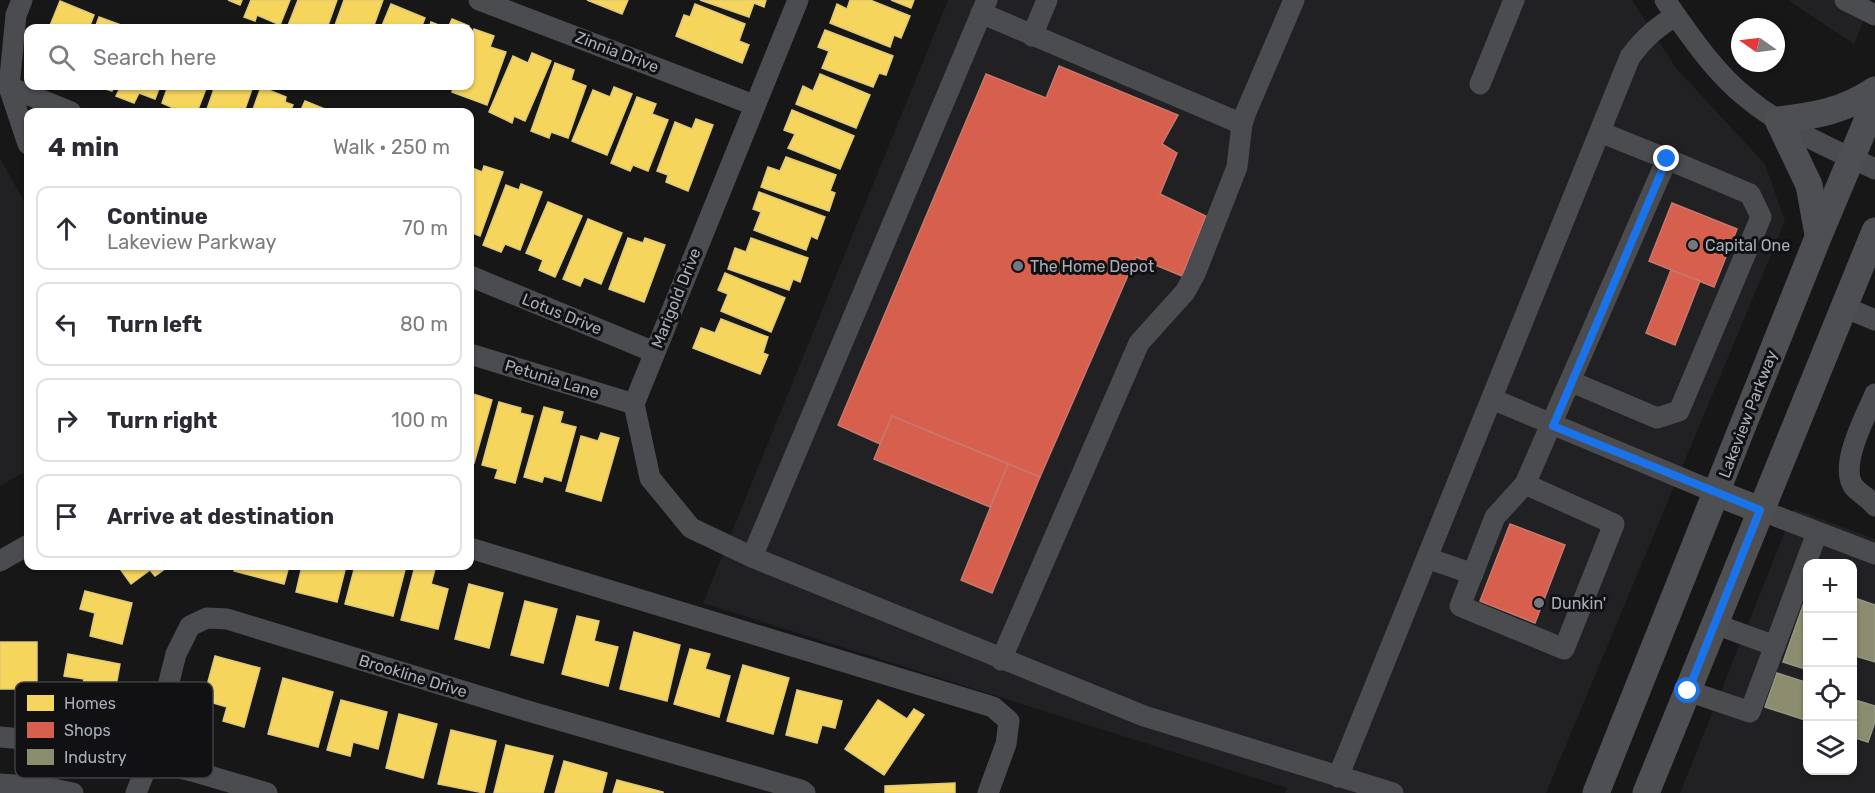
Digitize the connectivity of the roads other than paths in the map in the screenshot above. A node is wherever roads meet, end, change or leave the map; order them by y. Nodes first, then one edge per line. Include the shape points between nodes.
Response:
1 (22, 0) edge
2 (479, 0) edge
3 (798, 0) edge
4 (1047, 0) edge
5 (1294, 0) edge
6 (1514, 0) edge
7 (1845, 0) edge
8 (519, 7) edge
9 (984, 7) edge
10 (1671, 8) edge
11 (1875, 15) edge
12 (1032, 36) junction
13 (1480, 84) dead end
14 (9, 87) junction
15 (1875, 90) edge
16 (1875, 102) edge
17 (754, 105) junction
18 (61, 108) edge
19 (1778, 120) junction
20 (1242, 124) junction
21 (24, 132) edge
22 (1600, 132) junction
23 (1851, 158) junction
24 (1667, 159) junction
25 (1875, 169) edge
26 (1875, 231) edge
27 (1819, 235) junction
28 (1870, 259) edge
29 (474, 278) edge
30 (1844, 307) junction
31 (1875, 320) edge
32 (654, 352) junction
33 (474, 355) edge
34 (1572, 382) junction
35 (1875, 394) edge
36 (1492, 399) junction
37 (634, 404) junction
38 (1553, 426) junction
39 (1525, 484) junction
40 (1717, 493) junction
41 (1875, 506) edge
42 (1760, 510) junction
43 (1817, 533) junction
44 (24, 547) edge
45 (474, 549) edge
46 (1874, 551) edge
47 (752, 557) junction
48 (1427, 558) junction
49 (0, 561) edge
50 (1473, 574) junction
51 (1715, 624) junction
52 (1775, 646) junction
53 (1001, 660) junction
54 (169, 682) edge
55 (1688, 691) junction
56 (0, 737) edge
57 (15, 738) edge
58 (213, 777) edge
59 (1338, 777) junction
60 (142, 778) edge
61 (0, 784) edge
62 (73, 793) edge
63 (136, 793) edge
64 (267, 793) edge
65 (805, 793) edge
66 (987, 793) edge
67 (1392, 793) edge
68 (1596, 793) edge
69 (1646, 793) edge

1 - 14 street via 15,15
2 - 8 street, Zinnia Drive
3 - 17 street, Marigold Drive
4 - 12 street
5 - 20 street
6 - 13 street
7 - 11 street
8 - 17 street, Zinnia Drive
9 - 12 street
9 - 47 street
10 - 19 street via 1696,44 1746,98
10 - 22 street via 1630,57
12 - 20 street
14 - 18 street
14 - 21 street
15 - 19 main road via 1841,109
16 - 23 main road, Lakeview Parkway
17 - 32 street, Marigold Drive
19 - 23 street
19 - 27 main road via 1809,185
20 - 53 street via 1237,167 1195,274 1185,292 1139,343
22 - 24 street
22 - 36 street
23 - 25 street
23 - 27 main road, Lakeview Parkway
24 - 34 street
24 - 34 street via 1750,194 1761,218 1679,411 1657,418
26 - 28 main road
27 - 40 main road, Lakeview Parkway
28 - 30 main road
29 - 32 street, Lotus Drive
30 - 31 street
30 - 42 main road
32 - 37 street, Marigold Drive
33 - 37 street, Petunia Lane
34 - 38 street
35 - 41 street via 1848,462 1854,487
36 - 38 street
36 - 48 street
37 - 47 street via 650,478 691,528
38 - 39 street
38 - 40 street
39 - 50 street via 1496,517
39 - 50 street via 1614,525 1564,649 1460,606
40 - 42 main road
40 - 68 main road, Lakeview Parkway
42 - 43 street
42 - 51 main road
43 - 46 street
43 - 52 street
44 - 49 street
45 - 66 street via 993,707 1009,721 1006,744
47 - 53 street
48 - 50 street
48 - 59 street
51 - 52 street
51 - 55 main road
52 - 55 street via 1750,712
53 - 59 street via 1143,716
54 - 65 street, Brookline Drive via 176,654 190,626 207,618 227,619
55 - 69 main road
56 - 57 street
58 - 64 street
59 - 67 street
60 - 63 street, Brookline Drive
61 - 62 street

